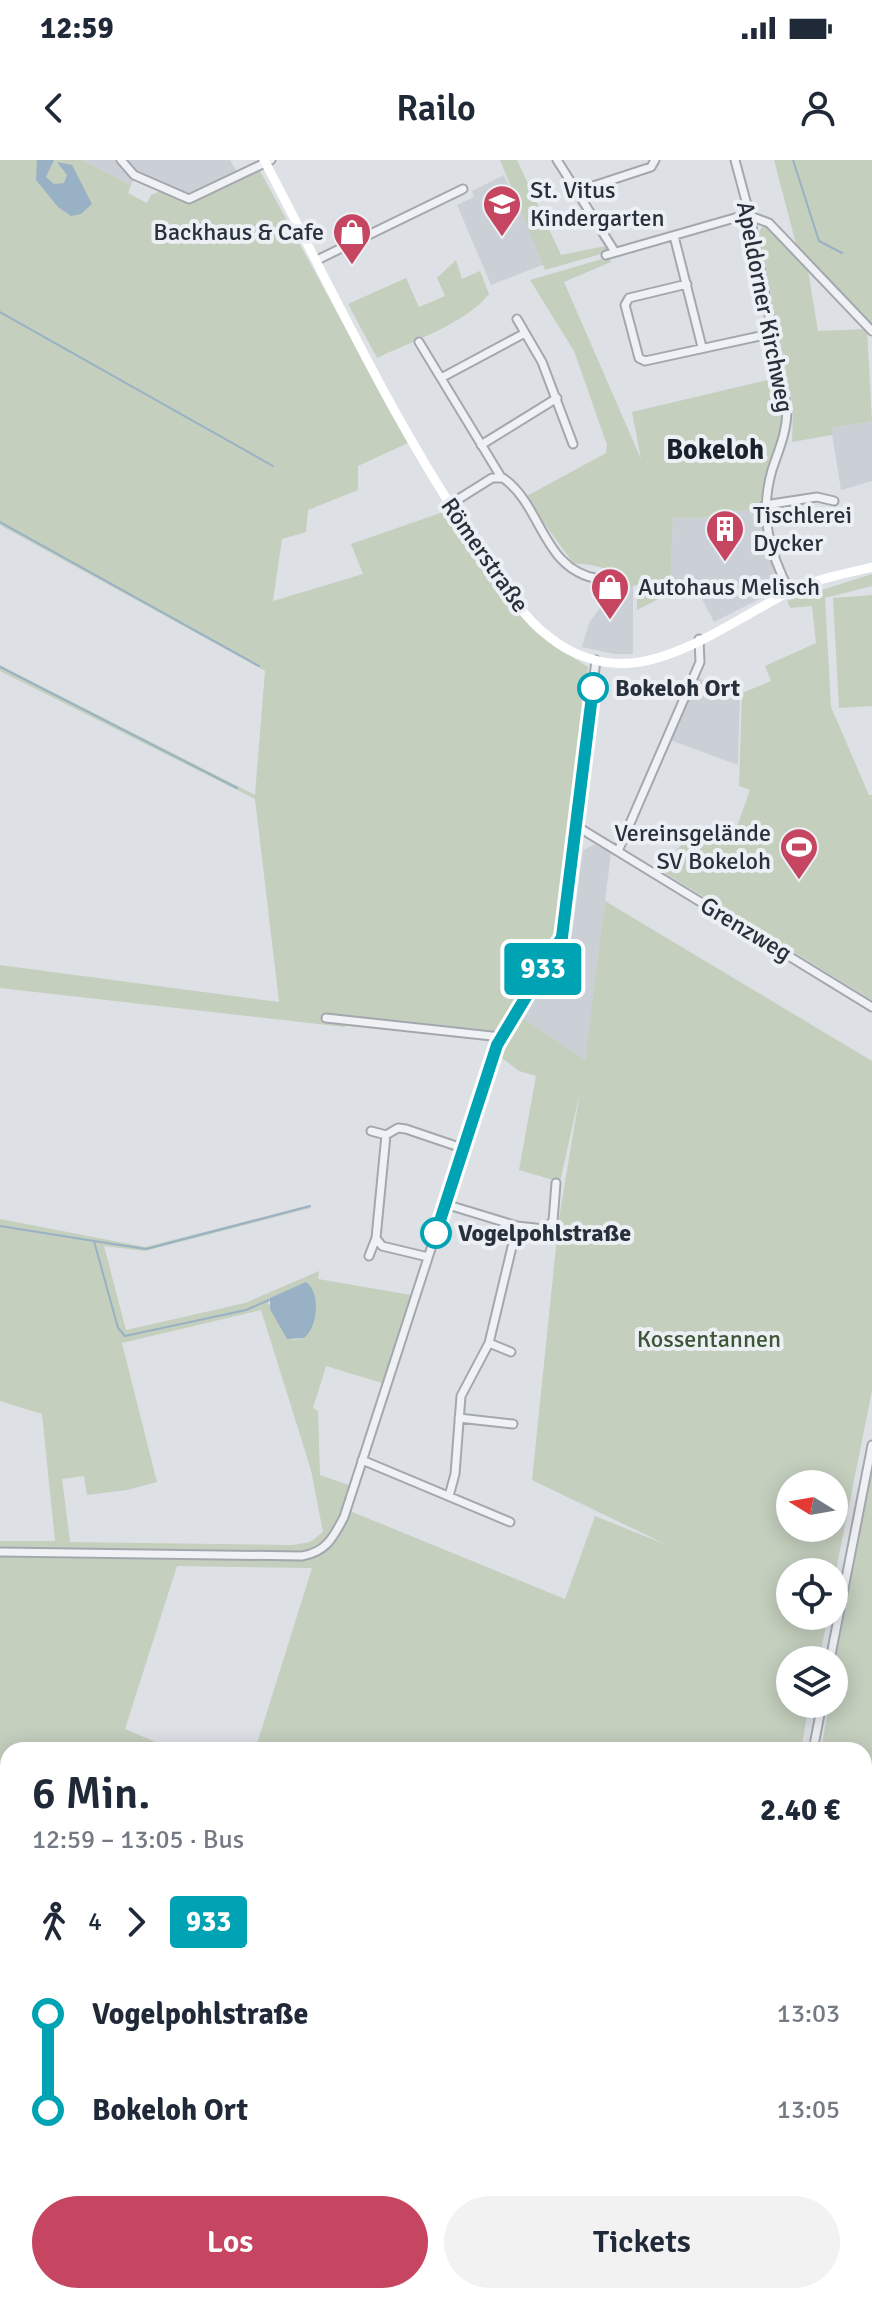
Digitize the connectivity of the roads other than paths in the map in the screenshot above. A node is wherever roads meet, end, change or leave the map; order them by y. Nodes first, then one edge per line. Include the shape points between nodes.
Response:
1 (121, 160) edge
2 (557, 160) edge
3 (655, 160) edge
4 (735, 160) edge
5 (266, 161) edge
6 (463, 189) dead end
7 (578, 194) junction
8 (750, 216) junction
9 (674, 236) junction
10 (615, 252) junction
11 (606, 255) dead end
12 (317, 260) junction
13 (687, 284) junction
14 (517, 319) dead end
15 (872, 331) edge
16 (525, 333) junction
17 (774, 333) junction
18 (419, 342) dead end
19 (702, 347) junction
20 (441, 378) junction
21 (557, 398) junction
22 (573, 444) dead end
23 (481, 445) junction
24 (501, 477) junction
25 (834, 501) dead end
26 (449, 505) junction
27 (765, 505) junction
28 (872, 567) edge
29 (599, 579) dead end
30 (790, 592) junction
31 (699, 639) junction
32 (596, 660) junction
33 (578, 827) junction
34 (618, 851) junction
35 (872, 1007) edge
36 (326, 1018) dead end
37 (501, 1037) junction
38 (371, 1131) dead end
39 (386, 1135) junction
40 (462, 1148) junction
41 (556, 1183) dead end
42 (445, 1204) junction
43 (517, 1226) junction
44 (376, 1238) junction
45 (369, 1256) dead end
46 (428, 1257) junction
47 (489, 1343) junction
48 (511, 1352) dead end
49 (459, 1418) junction
50 (513, 1424) dead end
51 (872, 1445) edge
52 (362, 1460) junction
53 (449, 1496) junction
54 (510, 1522) dead end
55 (0, 1552) edge
56 (833, 1646) edge
57 (819, 1718) edge
58 (815, 1742) edge

1 - 5 street via 134,175 189,199
2 - 7 street
3 - 7 street via 651,167
4 - 8 street, Apeldorner Kirchweg
5 - 12 street, Römerstraße
6 - 12 street
7 - 10 street
8 - 9 street
8 - 15 street via 769,223
8 - 17 street, Apeldorner Kirchweg
9 - 10 street
9 - 13 street
10 - 11 street
12 - 26 street, Römerstraße
13 - 19 street
13 - 19 street via 629,298 625,305 639,358
14 - 16 street
16 - 20 street
16 - 21 street
17 - 19 street
17 - 27 street, Apeldorner Kirchweg via 787,425
18 - 20 street
20 - 23 street
21 - 22 street
21 - 23 street
23 - 24 street
24 - 26 street
24 - 29 street via 562,561 577,574
25 - 27 street via 817,497
26 - 32 street, Römerstraße via 533,622 569,651
27 - 30 street, Apeldorner Kirchweg via 767,536
28 - 30 street, Römerstraße
30 - 31 street, Römerstraße
31 - 32 street, Römerstraße via 649,660
31 - 34 street via 700,662
32 - 33 street
33 - 34 street, Grenzweg
33 - 37 street via 562,937
34 - 35 street, Grenzweg
36 - 37 street
37 - 40 street
38 - 39 street
39 - 40 street via 406,1129
39 - 44 street
40 - 42 street
41 - 43 street via 551,1226
42 - 43 street
42 - 46 street
43 - 47 street
44 - 45 street
44 - 46 street via 382,1246
46 - 52 street
47 - 48 street
47 - 49 street via 464,1388
49 - 50 street
49 - 53 street
51 - 56 street
52 - 53 street
52 - 55 street via 333,1539 315,1554
53 - 54 street
57 - 58 street

